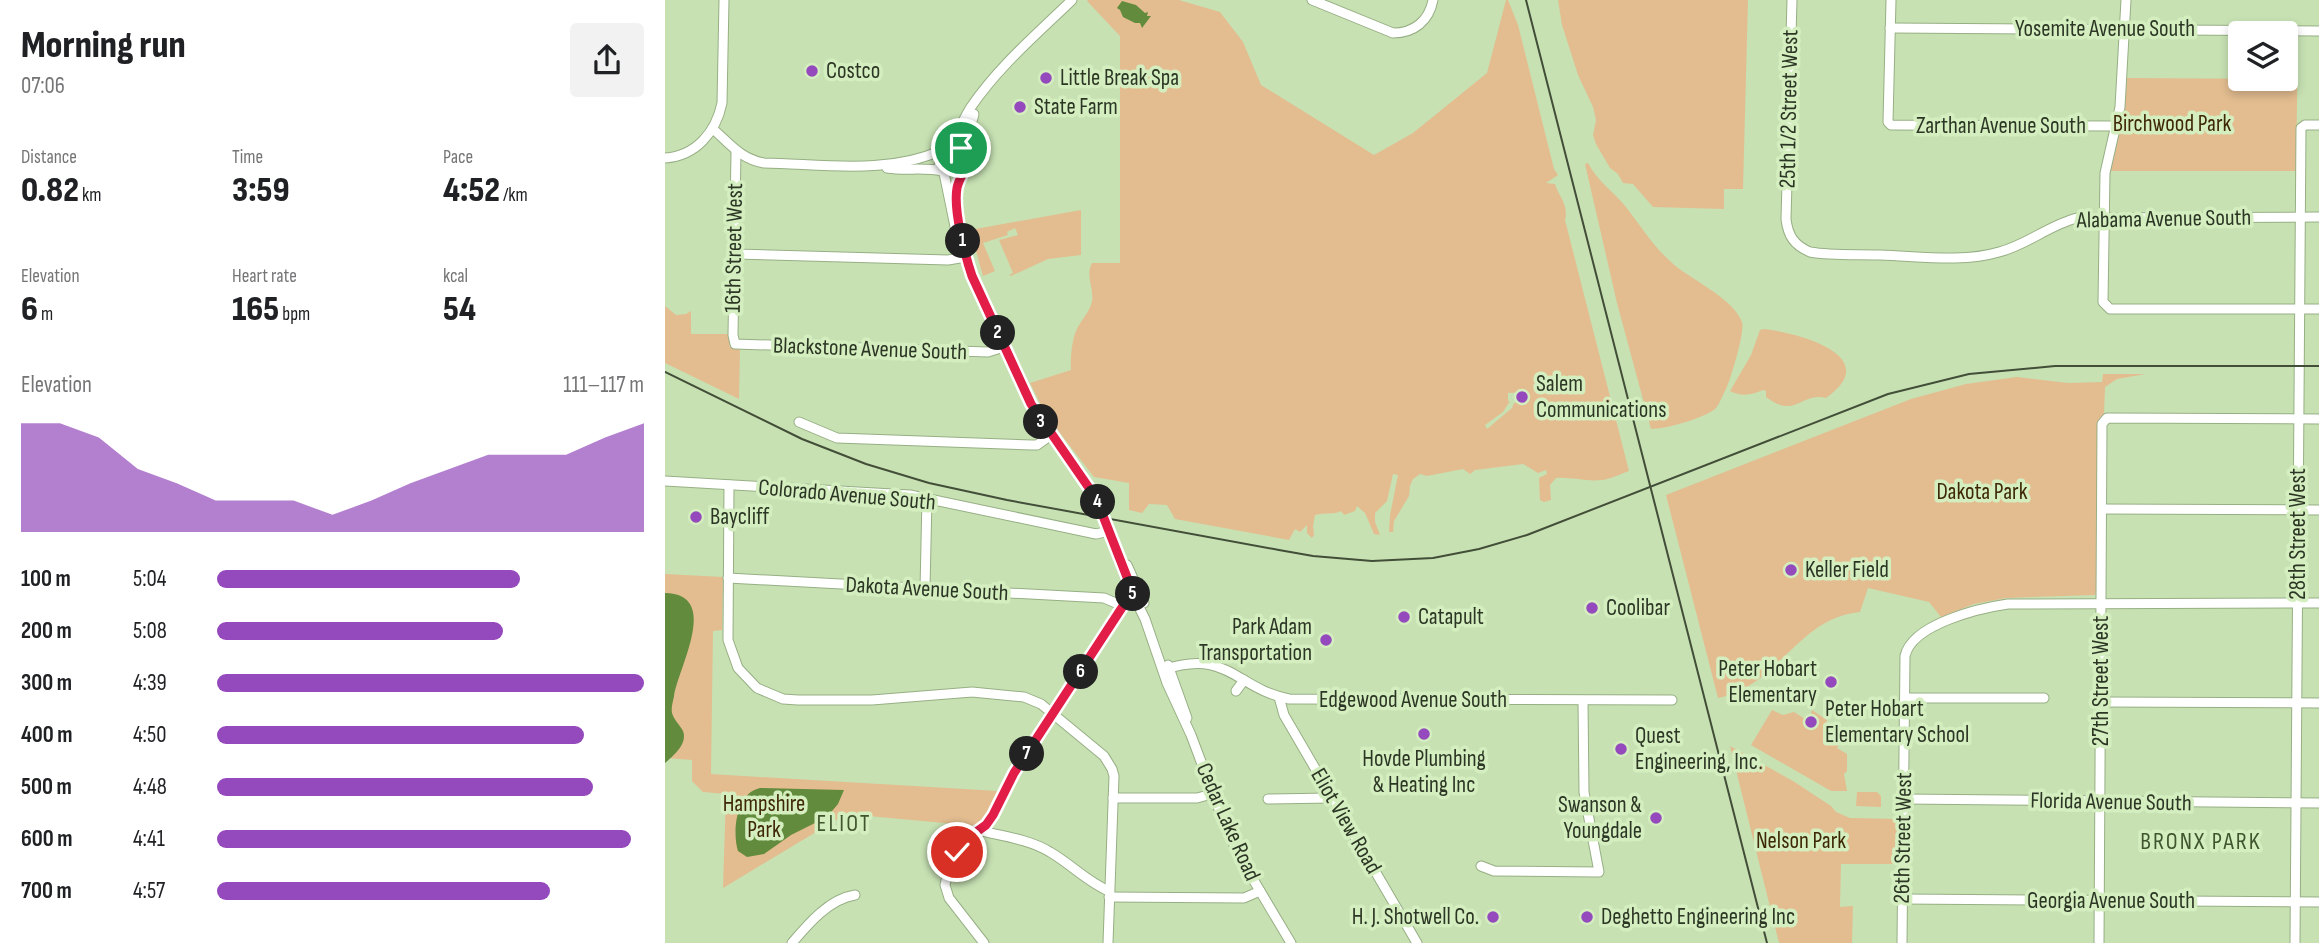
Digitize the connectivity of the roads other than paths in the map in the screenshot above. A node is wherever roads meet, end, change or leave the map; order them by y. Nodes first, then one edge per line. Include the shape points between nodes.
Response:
1 (724, 0) edge
2 (1072, 0) edge
3 (1312, 0) edge
4 (1433, 0) edge
5 (1792, 0) edge
6 (1891, 0) edge
7 (2126, 0) edge
8 (1890, 28) junction
9 (2125, 30) junction
10 (2319, 31) edge
11 (987, 88) junction
12 (2116, 125) junction
13 (2319, 125) edge
14 (713, 129) junction
15 (946, 148) junction
16 (736, 152) junction
17 (665, 158) edge
18 (968, 158) junction
19 (878, 166) junction
20 (943, 172) junction
21 (963, 172) junction
22 (2104, 216) junction
23 (2301, 218) junction
24 (2319, 218) edge
25 (1786, 219) joint
26 (735, 254) junction
27 (966, 257) junction
28 (2300, 309) junction
29 (2319, 309) edge
30 (735, 344) joint
31 (1004, 347) junction
32 (2298, 419) junction
33 (2319, 419) edge
34 (799, 422) dead end
35 (1051, 435) junction
36 (665, 481) edge
37 (729, 485) junction
38 (927, 498) junction
39 (2102, 509) junction
40 (2298, 510) junction
41 (2319, 510) edge
42 (1109, 531) junction
43 (728, 578) junction
44 (925, 589) junction
45 (1139, 599) junction
46 (2101, 603) junction
47 (2298, 603) junction
48 (2319, 603) edge
49 (1123, 606) junction
50 (1166, 669) junction
51 (1244, 680) junction
52 (1236, 691) dead end
53 (1279, 697) junction
54 (1905, 698) junction
55 (2044, 698) dead end
56 (1672, 700) dead end
57 (1583, 701) junction
58 (2101, 702) junction
59 (2297, 703) junction
60 (2319, 703) edge
61 (1053, 714) junction
62 (1212, 794) junction
63 (1331, 798) junction
64 (1113, 799) junction
65 (1268, 799) dead end
66 (1903, 799) junction
67 (2100, 802) junction
68 (2296, 803) junction
69 (2319, 803) edge
70 (977, 830) junction
71 (1481, 866) dead end
72 (1260, 891) junction
73 (1109, 894) junction
74 (855, 895) dead end
75 (1902, 899) junction
76 (2100, 902) junction
77 (2296, 902) junction
78 (2319, 902) edge
79 (792, 943) edge
80 (983, 943) edge
81 (1108, 943) edge
82 (1291, 943) edge
83 (1417, 943) edge
84 (1902, 943) edge
85 (2099, 943) edge
86 (2295, 943) edge

1 - 14 street via 722,103
2 - 11 street, Cedar Lake Road
3 - 4 street via 1393,33 1409,31 1423,22
5 - 25 street, 25th 1/2 Street West
6 - 8 street
7 - 9 street
8 - 9 street, Yosemite Avenue South
8 - 12 street, Zarthan Avenue South via 1891,125
9 - 10 street, Yosemite Avenue South
9 - 12 street
11 - 15 street, Cedar Lake Road
11 - 18 street, Cedar Lake Road via 970,124
12 - 22 street via 2105,173
13 - 23 street, 28th Street West via 2302,126
14 - 16 street
14 - 17 street via 687,153
15 - 18 street via 961,148
15 - 19 street via 923,158
15 - 20 street, Cedar Lake Road via 939,160
16 - 19 street via 764,163
16 - 26 street, 16th Street West
18 - 21 street, Cedar Lake Road
19 - 20 street
20 - 21 street via 955,176
20 - 27 street, Cedar Lake Road via 953,223
21 - 27 street, Cedar Lake Road via 956,205
22 - 23 street, Alabama Avenue South
22 - 25 street, Alabama Avenue South via 2063,221 2000,252 1969,257 1810,252 1795,243
22 - 28 street via 2103,302 2110,309
23 - 24 street, Alabama Avenue South
23 - 28 street, 28th Street West
26 - 27 street
26 - 30 street, 16th Street West
27 - 31 street, Cedar Lake Road
28 - 29 street
28 - 32 street, 28th Street West
30 - 31 street, Blackstone Avenue South via 988,352
31 - 35 street, Cedar Lake Road
32 - 33 street
32 - 39 street, 27th Street West via 2104,419
32 - 40 street, 28th Street West
34 - 35 street via 837,438 1037,445
35 - 42 street, Cedar Lake Road via 1089,486
36 - 37 street, Colorado Avenue South
37 - 38 street, Colorado Avenue South
37 - 43 street
38 - 42 street, Colorado Avenue South via 1096,534
38 - 44 street
39 - 40 street
39 - 46 street, 27th Street West
40 - 41 street
40 - 47 street, 28th Street West
42 - 45 street, Cedar Lake Road
43 - 44 street, Dakota Avenue South
43 - 61 street via 727,627 732,655 747,679 770,695 833,701 990,693 1031,699
44 - 49 street, Dakota Avenue South via 1104,598
45 - 49 street
45 - 50 street, Cedar Lake Road
46 - 47 street
46 - 54 street, 26th Street West via 2027,602 1986,608 1939,625 1906,649
46 - 58 street, 27th Street West
47 - 48 street
47 - 59 street, 28th Street West
49 - 61 street
50 - 51 street, Edgewood Avenue South via 1209,663
50 - 62 street, Cedar Lake Road
51 - 52 street
51 - 53 street, Edgewood Avenue South
53 - 57 street, Edgewood Avenue South
53 - 63 street, Eliot View Road via 1284,715
54 - 55 street
54 - 66 street, 26th Street West
56 - 57 street, Edgewood Avenue South
57 - 71 street via 1584,792 1599,872 1495,872
58 - 59 street
58 - 67 street, 27th Street West
59 - 60 street
59 - 68 street, 28th Street West
61 - 64 street via 1109,761
61 - 70 street via 993,815
62 - 64 street
62 - 72 street, Cedar Lake Road
63 - 65 street
63 - 83 street, Eliot View Road
64 - 73 street
66 - 67 street, Florida Avenue South
66 - 75 street, 26th Street West
67 - 68 street, Florida Avenue South
67 - 76 street, 27th Street West
68 - 69 street, Florida Avenue South
68 - 77 street, 28th Street West
70 - 73 street via 1038,845
70 - 80 street via 957,852 946,885 954,905
72 - 73 street via 1244,898
72 - 82 street, Cedar Lake Road
73 - 81 street
74 - 79 street via 828,907
75 - 76 street, Georgia Avenue South
75 - 84 street, 26th Street West
76 - 77 street, Georgia Avenue South
76 - 85 street, 27th Street West
77 - 78 street, Georgia Avenue South
77 - 86 street, 28th Street West

